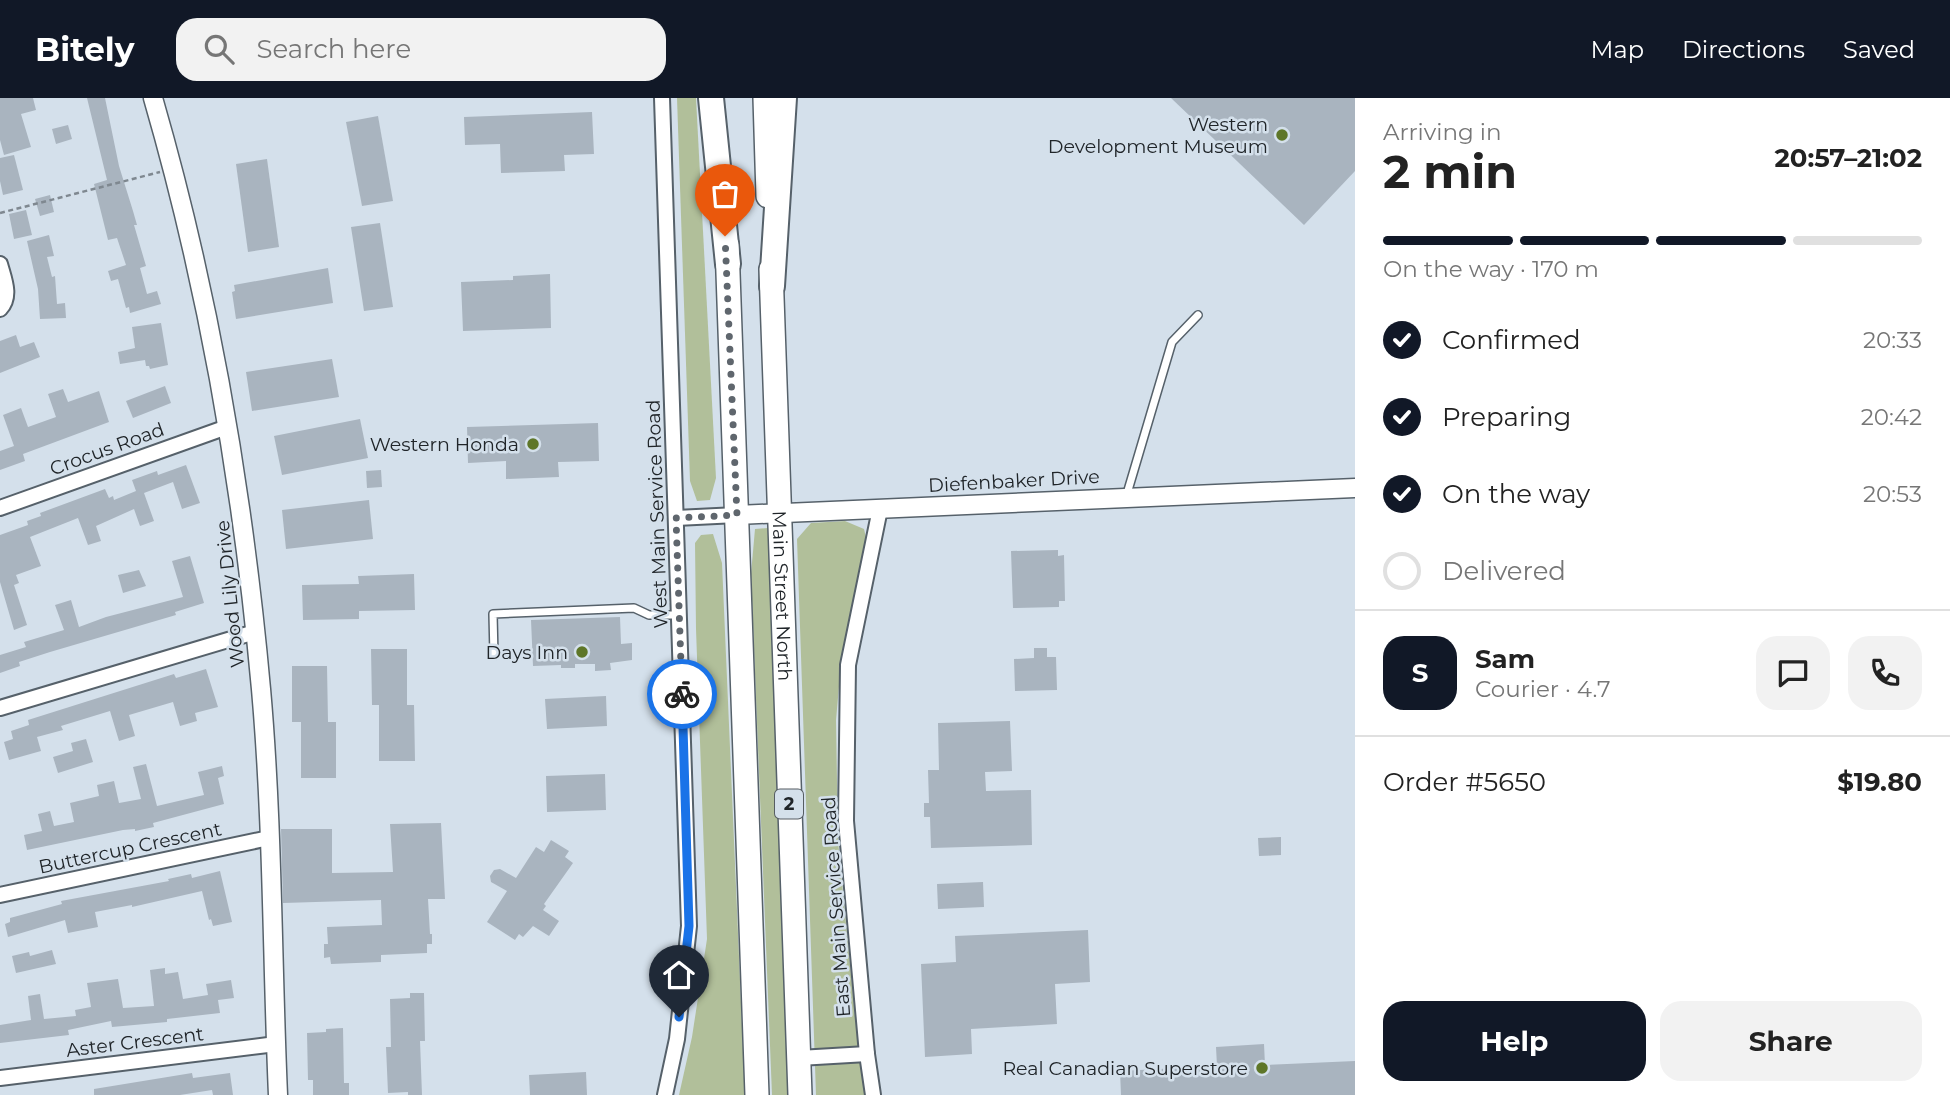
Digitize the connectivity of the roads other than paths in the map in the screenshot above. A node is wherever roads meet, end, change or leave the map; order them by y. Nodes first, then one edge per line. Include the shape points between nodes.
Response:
1 (153, 98) edge
2 (662, 98) edge
3 (711, 98) edge
4 (722, 98) edge
5 (765, 98) edge
6 (784, 98) edge
7 (0, 264) edge
8 (728, 264) junction
9 (772, 286) junction
10 (0, 309) edge
11 (1198, 315) dead end
12 (227, 427) junction
13 (1355, 488) edge
14 (1125, 498) junction
15 (0, 508) edge
16 (880, 509) junction
17 (779, 513) junction
18 (737, 515) junction
19 (676, 518) junction
20 (679, 615) junction
21 (255, 632) junction
22 (494, 656) dead end
23 (0, 708) edge
24 (269, 838) junction
25 (0, 895) edge
26 (276, 1044) junction
27 (867, 1054) junction
28 (799, 1058) junction
29 (0, 1078) edge
30 (278, 1095) edge
31 (665, 1095) edge
32 (757, 1095) edge
33 (800, 1095) edge
34 (873, 1095) edge

1 - 12 street, Wood Lily Drive via 201,288
2 - 19 street, West Main Service Road
3 - 8 highway
4 - 8 main road, 2
5 - 9 main road, Main Street North / 2
6 - 9 highway
7 - 10 street via 6,296
8 - 18 main road, 2
9 - 17 main road, Main Street North / 2
11 - 14 lane via 1172,342
12 - 15 street, Crocus Road
12 - 21 street, Wood Lily Drive
13 - 14 street, Diefenbaker Drive
14 - 16 street, Diefenbaker Drive
16 - 17 street, Diefenbaker Drive
16 - 27 street, East Main Service Road via 848,665 846,821
17 - 18 street, Diefenbaker Drive
17 - 28 main road, Main Street North / 2
18 - 19 street, Diefenbaker Drive
18 - 32 main road, 2
19 - 20 street, West Main Service Road
20 - 22 lane via 649,615 634,608 493,614
20 - 31 street, West Main Service Road via 689,926 677,1040
21 - 23 street
21 - 24 street, Wood Lily Drive
24 - 25 street, Buttercup Crescent
24 - 26 street, Wood Lily Drive
26 - 29 street, Aster Crescent
26 - 30 street, Wood Lily Drive
27 - 28 street
27 - 34 street, East Main Service Road
28 - 33 main road, Main Street North / 2

